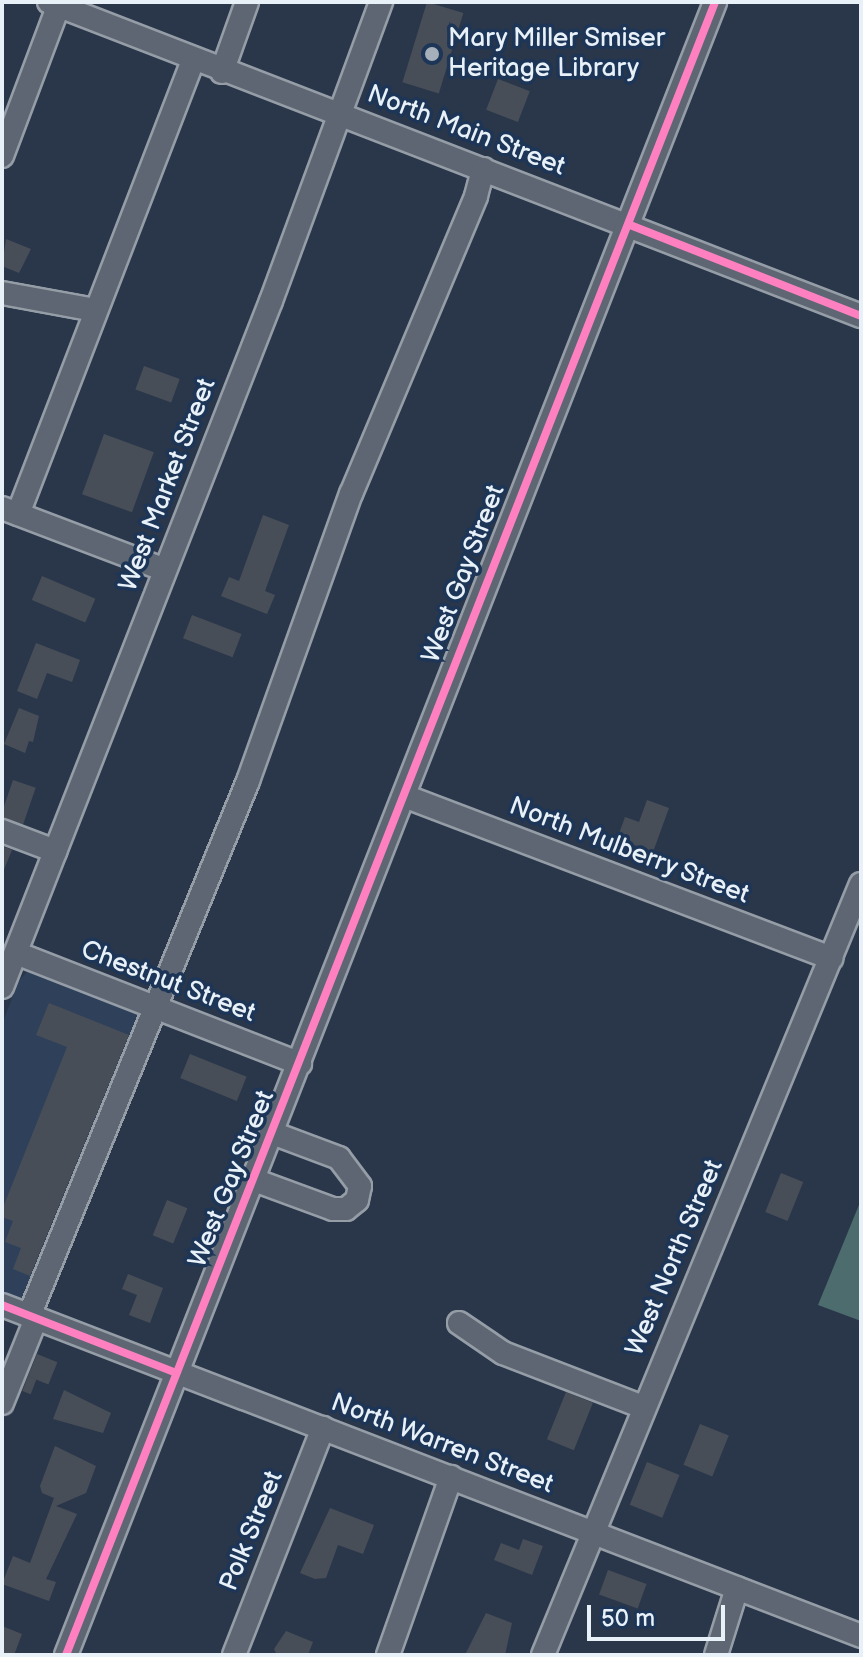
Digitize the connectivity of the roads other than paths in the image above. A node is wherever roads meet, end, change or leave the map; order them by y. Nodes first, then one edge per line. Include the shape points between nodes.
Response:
1 (247, 2) edge
2 (381, 2) edge
3 (715, 2) edge
4 (56, 3) edge
5 (193, 61) junction
6 (222, 72) junction
7 (342, 113) junction
8 (2, 156) edge
9 (483, 169) junction
10 (630, 225) junction
11 (2, 293) edge
12 (95, 310) junction
13 (861, 316) edge
14 (10, 511) edge
15 (165, 570) junction
16 (407, 797) junction
17 (2, 831) edge
18 (55, 851) junction
19 (861, 884) edge
20 (856, 912) edge
21 (16, 953) junction
22 (831, 958) junction
23 (2, 987) edge
24 (158, 1008) junction
25 (300, 1064) junction
26 (272, 1133) junction
27 (254, 1180) junction
28 (2, 1305) edge
29 (33, 1317) junction
30 (459, 1323) dead end
31 (176, 1373) junction
32 (2, 1403) edge
33 (643, 1407) junction
34 (323, 1428) junction
35 (451, 1477) junction
36 (591, 1532) junction
37 (737, 1588) junction
38 (861, 1636) edge
39 (66, 1655) edge
40 (234, 1655) edge
41 (388, 1655) edge
42 (543, 1655) edge
43 (716, 1655) edge

1 - 6 street
2 - 7 street, West Market Street
3 - 10 street, West Gay Street
4 - 5 street, North Main Street
4 - 8 street
5 - 6 street, North Main Street
5 - 12 street
6 - 7 street, North Main Street
7 - 9 street, North Main Street
7 - 15 street, West Market Street
9 - 10 street, North Main Street
9 - 24 street via 351,494 290,673
10 - 13 street, North Main Street
10 - 16 street, West Gay Street
11 - 12 street
12 - 14 street
14 - 15 street
15 - 18 street, West Market Street
16 - 22 street, North Mulberry Street
16 - 25 street, West Gay Street
17 - 18 street
18 - 21 street, West Market Street
19 - 20 street, West North Street
20 - 22 street, West North Street
21 - 23 street, West Market Street
21 - 24 street, Chestnut Street
22 - 33 street, West North Street
24 - 25 street, Chestnut Street
24 - 29 street
25 - 26 street, West Gay Street
26 - 27 street, West Gay Street
26 - 27 street via 339,1158 360,1186 357,1200 346,1209 333,1209
27 - 31 street, West Gay Street
28 - 29 street, North Warren Street
29 - 31 street, North Warren Street
29 - 32 street
30 - 33 street via 503,1353
31 - 34 street, North Warren Street
31 - 39 street, West Gay Street
33 - 36 street, West North Street
34 - 35 street, North Warren Street
34 - 40 street, Polk Street
35 - 36 street, North Warren Street
35 - 41 street
36 - 37 street, North Warren Street
36 - 42 street, West North Street
37 - 38 street, North Warren Street
37 - 43 street

